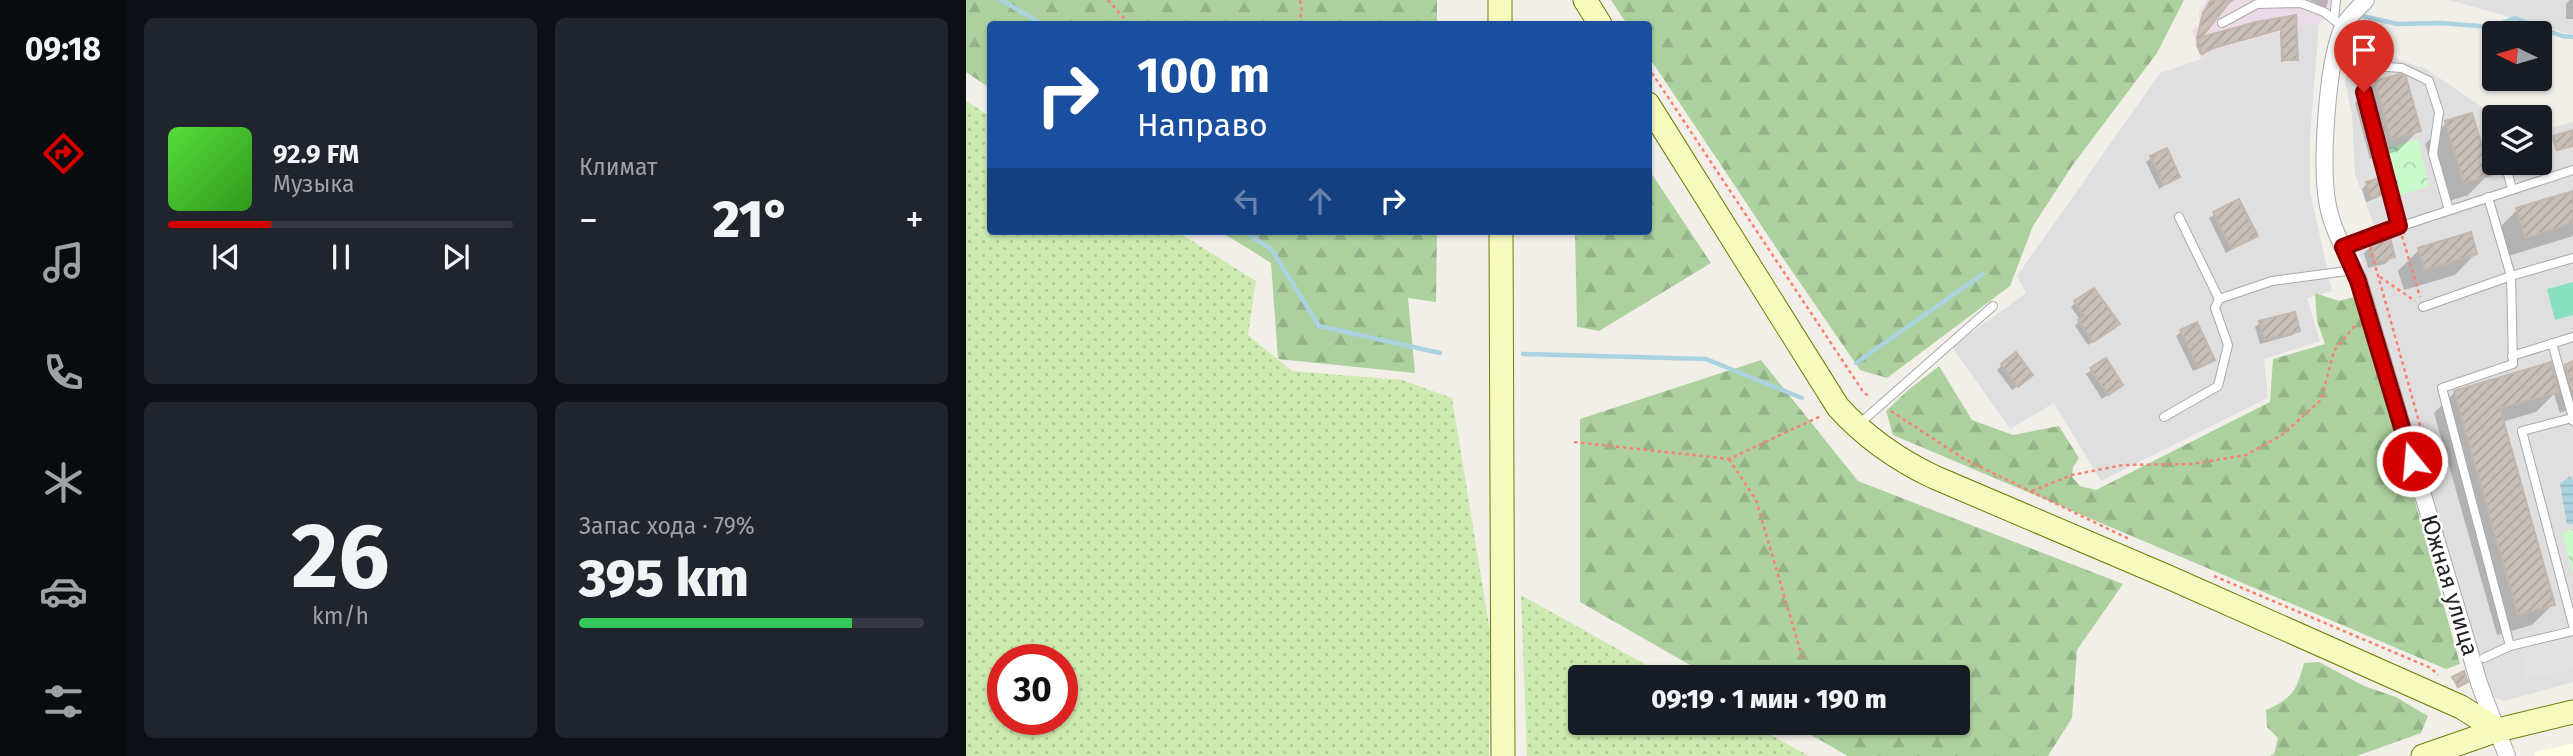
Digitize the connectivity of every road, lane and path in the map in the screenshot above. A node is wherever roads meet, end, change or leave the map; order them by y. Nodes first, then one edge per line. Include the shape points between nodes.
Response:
1 (1108, 0) edge
2 (1300, 0) edge
3 (1500, 0) edge
4 (1584, 0) edge
5 (2336, 0) edge
6 (2366, 0) edge
7 (1126, 21) edge
8 (1299, 21) edge
9 (1500, 21) edge
10 (1598, 21) edge
11 (2222, 23) dead end
12 (2338, 23) junction
13 (1652, 72) edge
14 (1652, 110) edge
15 (2573, 170) edge
16 (2508, 175) edge
17 (2512, 189) junction
18 (2488, 197) junction
19 (2449, 210) junction
20 (2179, 218) dead end
21 (2399, 226) junction
22 (1501, 235) edge
23 (2343, 247) junction
24 (2573, 258) edge
25 (2354, 270) junction
26 (2378, 275) dead end
27 (2511, 276) junction
28 (2219, 299) junction
29 (1993, 306) dead end
30 (2423, 307) junction
31 (2367, 310) junction
32 (2573, 337) edge
33 (2552, 343) junction
34 (2512, 356) junction
35 (1864, 393) junction
36 (1882, 405) junction
37 (1838, 407) junction
38 (2164, 417) dead end
39 (2573, 419) edge
40 (1856, 427) junction
41 (1574, 442) dead end
42 (1729, 459) junction
43 (2032, 491) junction
44 (2138, 543) dead end
45 (2211, 574) dead end
46 (2573, 625) edge
47 (2573, 631) edge
48 (2510, 646) junction
49 (2484, 658) dead end
50 (1802, 660) dead end
51 (2440, 677) dead end
52 (2573, 712) edge
53 (2498, 730) junction
54 (1503, 756) edge
55 (2423, 756) edge
56 (2507, 756) edge

1 - 7 path
2 - 8 path
3 - 9 street
4 - 10 street
5 - 12 lane
6 - 12 street, Южная улица
11 - 12 lane via 2256,5 2301,3
12 - 23 street, Южная улица via 2324,172 2328,207
13 - 35 path
14 - 37 street
15 - 17 lane
16 - 17 lane
17 - 18 lane
18 - 19 lane
18 - 27 lane
19 - 21 lane
19 - 21 lane via 2433,154 2439,112 2428,81 2402,68 2357,65
20 - 28 lane
21 - 23 lane
21 - 30 path
22 - 54 street
23 - 25 street, Южная улица
24 - 27 lane
25 - 28 lane via 2272,281
25 - 31 street, Южная улица
26 - 30 path
27 - 30 lane
27 - 34 lane
28 - 38 lane via 2215,308 2228,345 2218,386
29 - 36 lane
31 - 43 path via 2334,351 2321,400 2282,435 2246,455 2192,464 2123,465 2073,475
31 - 53 street, Южная улица via 2480,686
32 - 33 lane
33 - 34 lane
33 - 39 lane
34 - 48 lane via 2513,364 2442,388
35 - 36 path
35 - 37 path
36 - 40 lane
36 - 43 path via 1964,459
37 - 40 street
37 - 42 path
39 - 46 lane via 2522,431
40 - 53 street via 1903,463 2402,680
41 - 42 path
42 - 50 path via 1756,500
43 - 44 path
45 - 51 path via 2431,668
47 - 48 lane
48 - 49 lane
52 - 53 street
53 - 55 street
53 - 56 street, Южная улица

